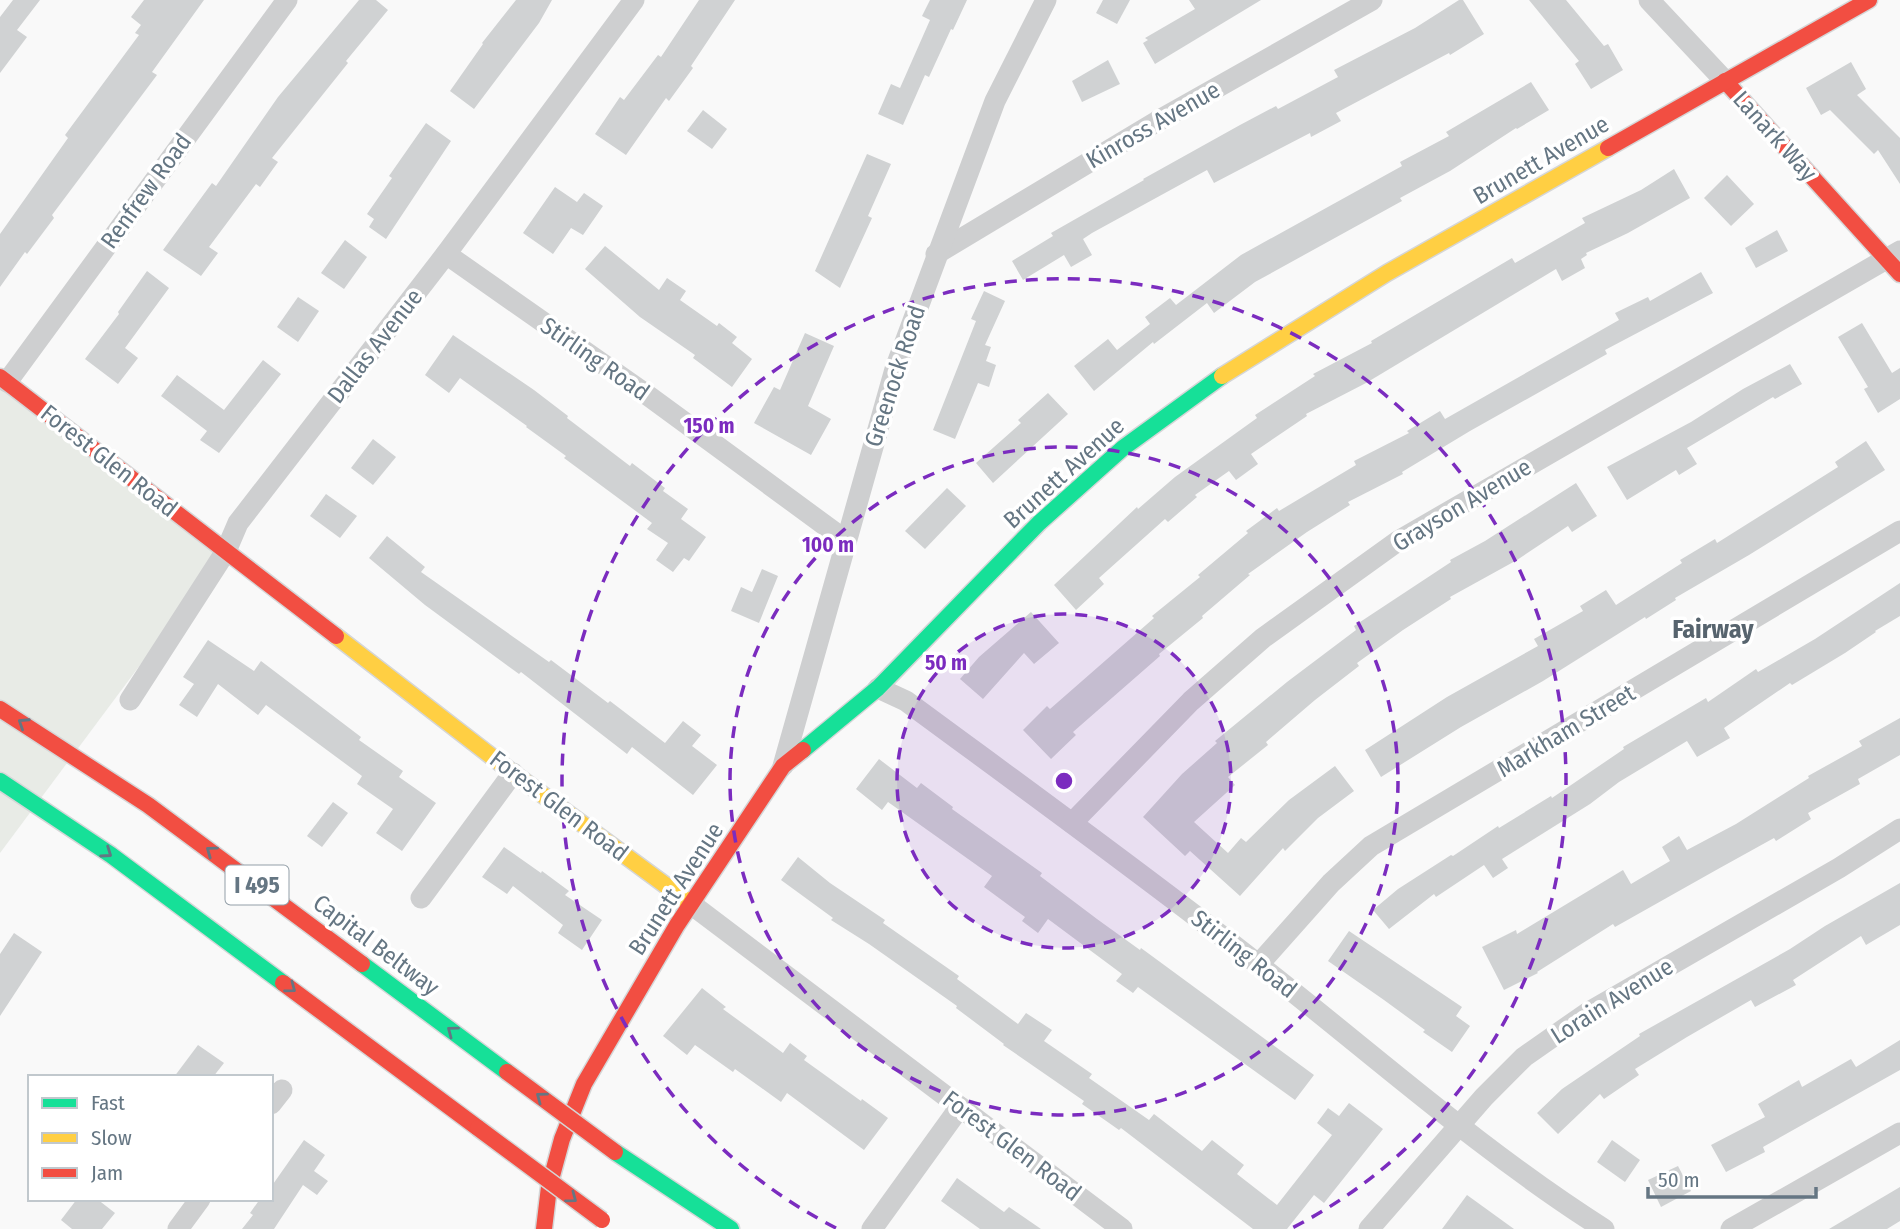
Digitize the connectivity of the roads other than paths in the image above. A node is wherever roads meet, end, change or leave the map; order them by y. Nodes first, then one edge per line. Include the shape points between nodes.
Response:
1 (287, 0) edge
2 (634, 0) edge
3 (1046, 0) edge
4 (1372, 0) edge
5 (1649, 0) edge
6 (1870, 0) edge
7 (1725, 81) junction
8 (446, 254) junction
9 (936, 254) junction
10 (1895, 261) edge
11 (3, 379) edge
12 (1900, 531) edge
13 (845, 540) junction
14 (226, 551) junction
15 (878, 688) junction
16 (130, 700) dead end
17 (0, 709) edge
18 (783, 766) junction
19 (513, 773) junction
20 (0, 781) edge
21 (1072, 823) junction
22 (1900, 829) edge
23 (421, 898) dead end
24 (691, 904) junction
25 (1259, 964) junction
26 (960, 1107) junction
27 (1460, 1127) junction
28 (1900, 1133) edge
29 (615, 1152) junction
30 (199, 1201) edge
31 (608, 1225) edge
32 (178, 1229) edge
33 (544, 1229) edge
34 (718, 1229) edge
35 (731, 1229) edge
36 (872, 1229) edge
37 (1122, 1229) edge
38 (1369, 1229) edge
39 (1604, 1229) edge
40 (1731, 1229) edge

1 - 11 street, Renfrew Road
2 - 8 street, Dallas Avenue
3 - 9 street, Greenock Road via 995,101
4 - 9 street, Kinross Avenue
5 - 7 street, Lanark Way
6 - 7 main road, Brunett Avenue
7 - 10 main road, Lanark Way
7 - 15 main road, Brunett Avenue via 1387,273 1217,379 1123,448 1039,523
8 - 13 street, Stirling Road
8 - 14 street, Dallas Avenue via 238,523
9 - 13 street, Greenock Road via 895,369
10 - 21 street, Grayson Avenue via 1420,528 1368,562 1263,638 1211,683
11 - 14 main road, Forest Glen Road
12 - 25 street, Markham Street via 1371,846 1331,883
13 - 18 street, Greenock Road
14 - 16 street, Dallas Avenue
14 - 19 main road, Forest Glen Road
15 - 18 main road, Brunett Avenue
15 - 21 street, Stirling Road via 906,701
29 -> 17 main road, Capital Beltway / I 495, bridge via 148,805
18 - 24 main road, Brunett Avenue
19 - 23 street
19 - 24 main road, Forest Glen Road
20 -> 31 main road, I 495, bridge via 132,870
21 - 25 street, Stirling Road
22 - 27 street, Lorain Avenue via 1587,1013 1524,1058
24 - 26 street, Forest Glen Road
24 - 33 main road, Brunett Avenue via 584,1084 548,1187
25 - 27 street, Stirling Road
26 - 36 street
26 - 37 street, Forest Glen Road
27 - 38 street, Lorain Avenue
27 - 39 street, Stirling Road
28 - 40 street
29 - 34 main road, Capital Beltway / I 495
29 - 35 main road
30 - 32 street

